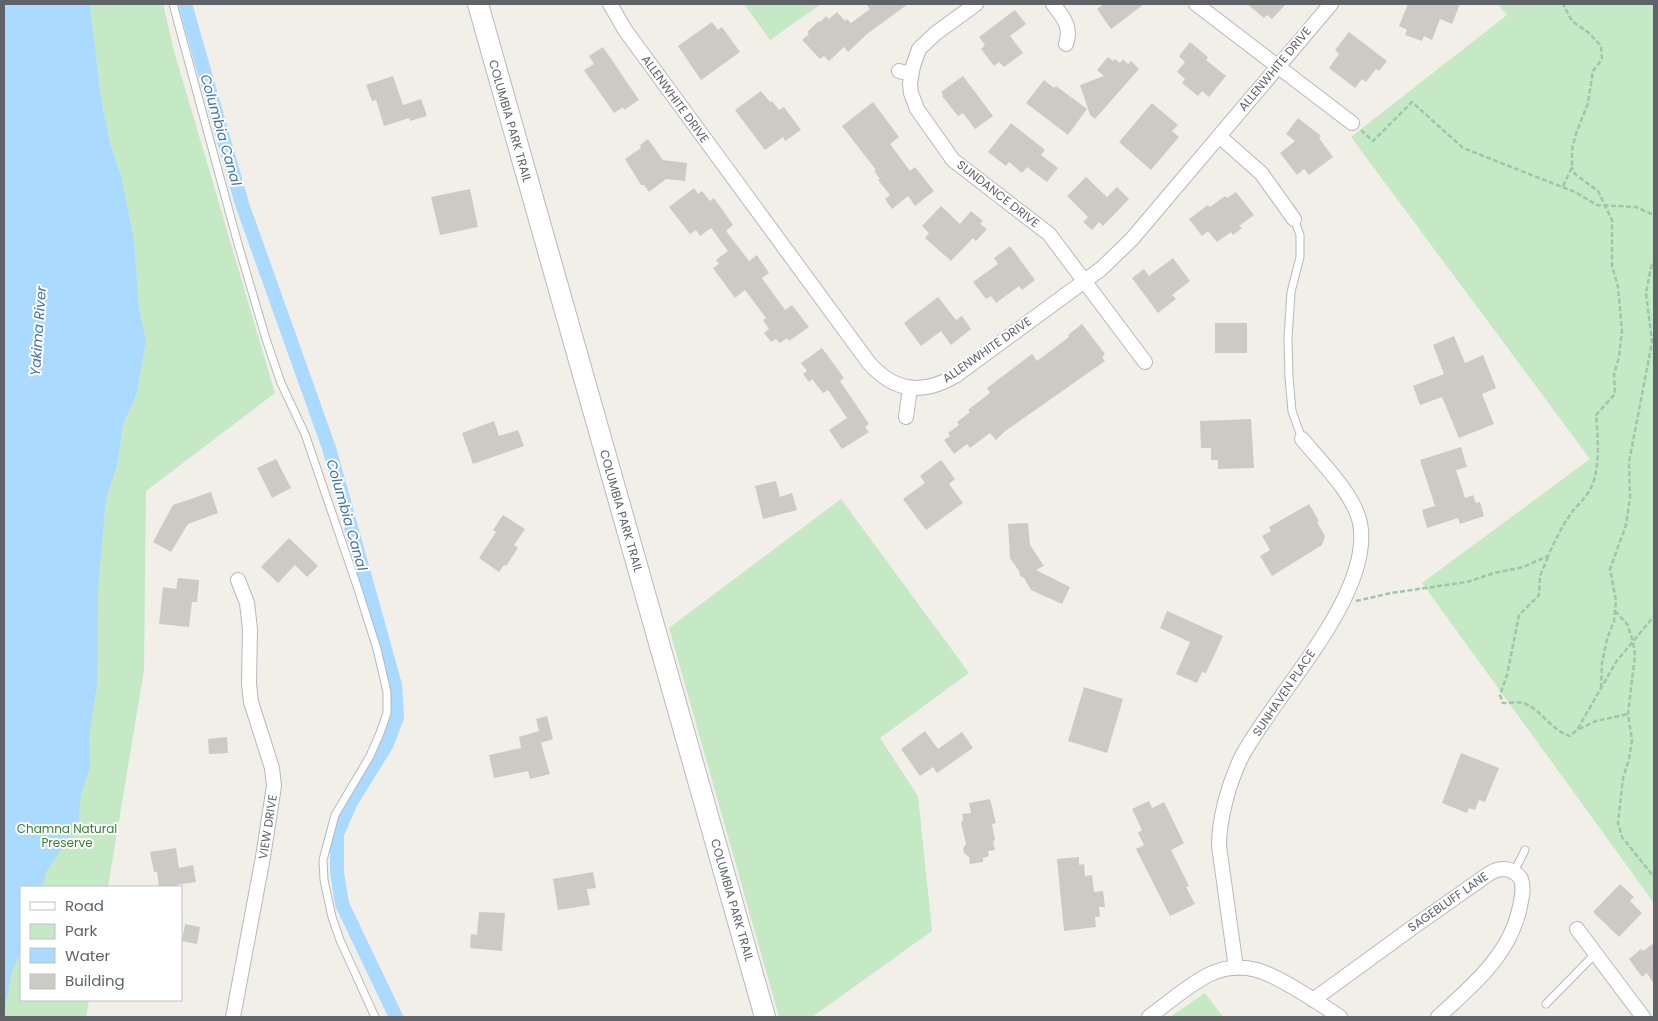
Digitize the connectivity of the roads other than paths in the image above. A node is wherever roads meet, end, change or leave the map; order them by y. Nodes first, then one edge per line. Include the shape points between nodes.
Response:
1 (173, 4) edge
2 (478, 4) edge
3 (610, 4) edge
4 (976, 4) edge
5 (1053, 4) edge
6 (1196, 4) edge
7 (1331, 4) edge
8 (1066, 44) dead end
9 (1278, 66) junction
10 (1352, 123) road end
11 (1219, 136) junction
12 (1294, 219) joint
13 (1084, 281) junction
14 (1145, 362) dead end
15 (910, 388) junction
16 (906, 417) dead end
17 (1302, 439) joint
18 (238, 580) dead end
19 (1525, 850) dead end
20 (1514, 872) junction
21 (1577, 929) dead end
22 (1595, 954) junction
23 (1236, 968) junction
24 (1313, 1000) junction
25 (1546, 1004) dead end
26 (233, 1017) edge
27 (375, 1017) edge
28 (765, 1017) edge
29 (1149, 1017) edge
30 (1340, 1017) edge
31 (1438, 1017) edge
32 (1643, 1017) edge

1 - 27 lane via 266,339 281,383 305,434 357,586 387,692 387,713 380,733 335,815 323,860 332,918
2 - 28 main road, COLUMBIA PARK TRAIL
3 - 15 street, ALLENWHITE DRIVE via 625,30 869,363 886,379
4 - 13 street, SUNDANCE DRIVE via 926,41 905,72 917,110 948,153 1049,234
5 - 8 street via 1067,25 1069,36
6 - 9 street
7 - 9 street, ALLENWHITE DRIVE
9 - 10 street
9 - 11 street, ALLENWHITE DRIVE
11 - 12 street via 1261,173
11 - 13 street, ALLENWHITE DRIVE via 1132,239
12 - 17 lane via 1300,235 1300,257 1291,292 1289,377 1292,411
13 - 14 street, SUNDANCE DRIVE
13 - 15 street, ALLENWHITE DRIVE via 955,376 936,385
15 - 16 street
17 - 23 street, SUNHAVEN PLACE via 1349,498 1360,523 1358,558 1340,605 1241,758 1223,810 1219,846
18 - 26 street, VIEW DRIVE via 247,603 250,629 251,702 272,768 274,786
19 - 20 lane
20 - 24 street, SAGEBLUFF LANE via 1504,868 1490,873
20 - 31 street via 1521,879 1523,891 1506,943 1479,978
21 - 22 street
22 - 25 lane
22 - 32 street
23 - 24 street via 1261,970
23 - 29 street via 1210,974
24 - 30 street

